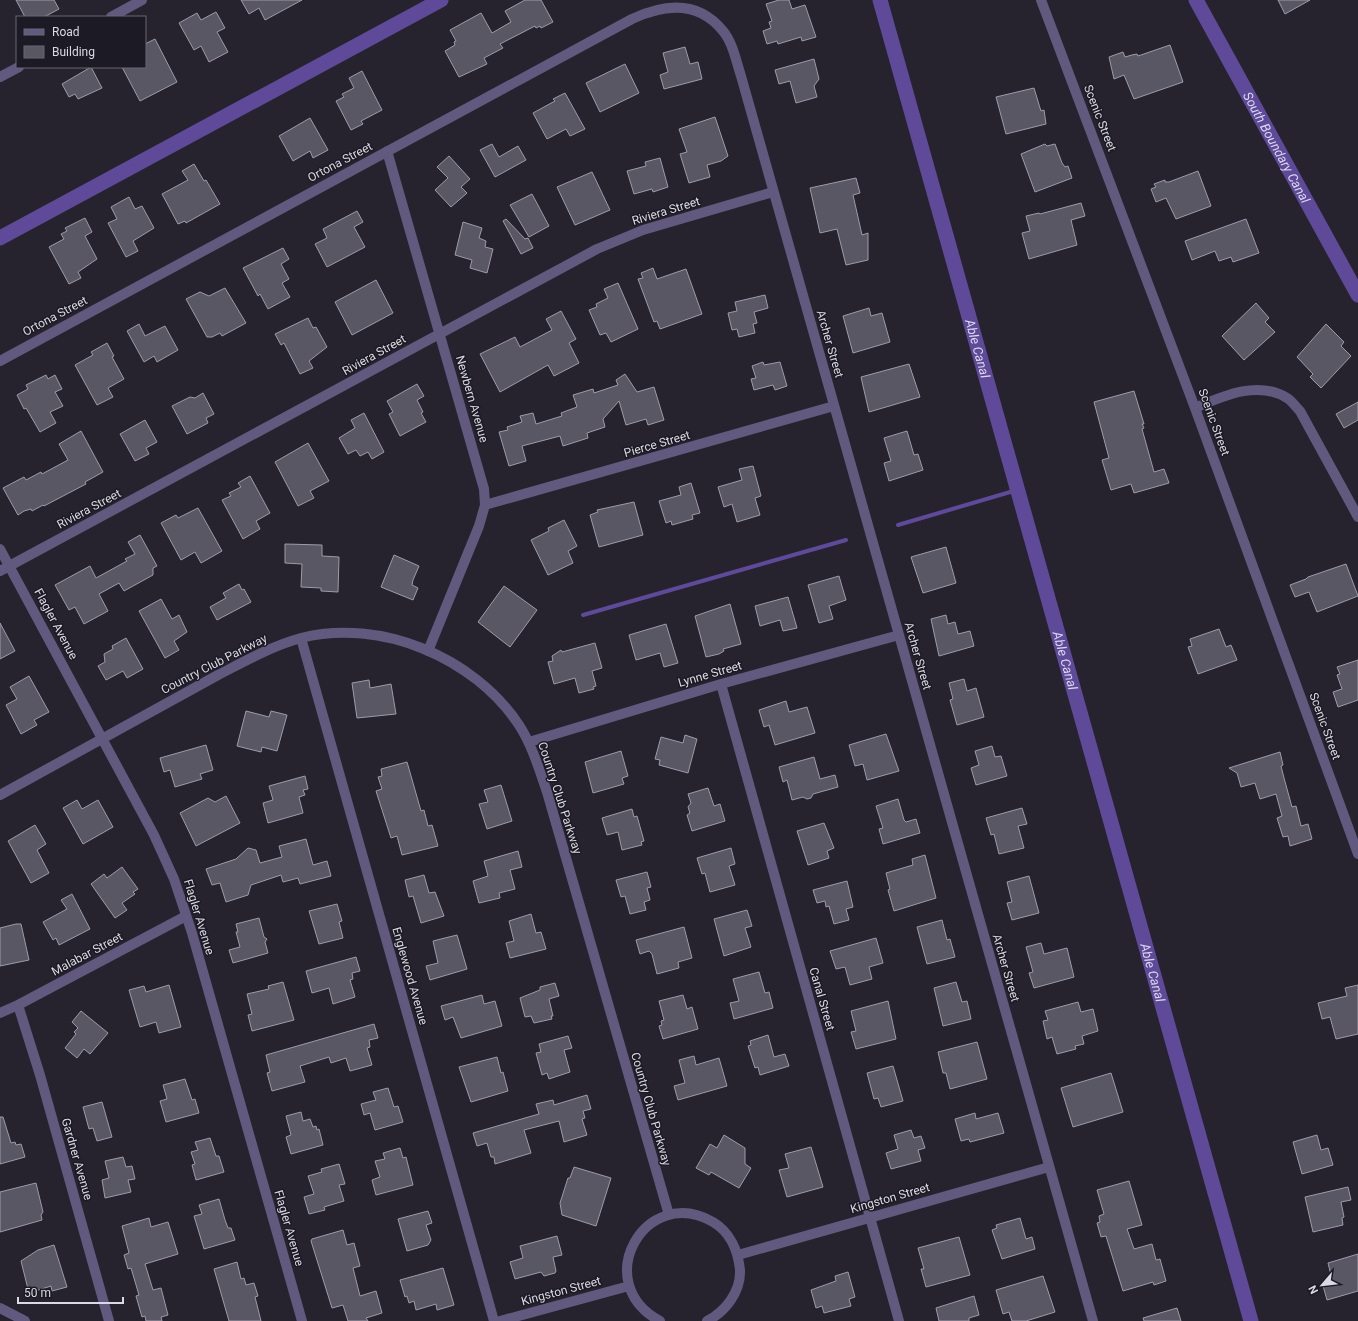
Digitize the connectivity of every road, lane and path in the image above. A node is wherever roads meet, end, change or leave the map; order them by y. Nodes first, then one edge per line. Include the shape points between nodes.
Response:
1 (142, 0) edge
2 (1041, 0) edge
3 (698, 11) joint
4 (113, 16) edge
5 (17, 68) edge
6 (0, 77) edge
7 (387, 151) junction
8 (773, 192) junction
9 (440, 333) junction
10 (0, 361) edge
11 (834, 406) junction
12 (1195, 408) junction
13 (485, 505) junction
14 (1358, 517) edge
15 (0, 549) edge
16 (9, 566) junction
17 (0, 571) edge
18 (898, 636) junction
19 (301, 638) junction
20 (428, 651) junction
21 (721, 684) junction
22 (103, 740) junction
23 (529, 742) junction
24 (0, 795) edge
25 (1358, 854) edge
26 (186, 916) junction
27 (18, 1005) junction
28 (0, 1013) edge
29 (1049, 1167) junction
30 (669, 1215) junction
31 (870, 1218) junction
32 (738, 1255) junction
33 (629, 1286) junction
34 (0, 1308) edge
35 (26, 1321) edge
36 (109, 1321) edge
37 (302, 1321) edge
38 (494, 1321) edge
39 (500, 1321) edge
40 (660, 1321) edge
41 (707, 1321) edge
42 (899, 1321) edge
43 (1092, 1321) edge

1 - 4 street
2 - 12 street, Scenic Street
3 - 7 street, Ortona Street via 681,6 648,11
3 - 8 street, Archer Street via 713,20 731,46
5 - 6 street
7 - 9 street, Newbern Avenue
7 - 10 street, Ortona Street
8 - 9 street, Riviera Street via 643,230 597,249
8 - 11 street, Archer Street
9 - 13 street, Newbern Avenue via 484,490
9 - 16 street, Riviera Street
11 - 13 street, Pierce Street
11 - 18 street, Archer Street
12 - 14 street via 1222,396 1256,389 1273,391 1289,399 1300,411
12 - 25 street, Scenic Street
13 - 20 street, Newbern Avenue via 479,526
15 - 16 street, Flagler Avenue
16 - 17 street, Riviera Street
16 - 22 street, Flagler Avenue
18 - 21 street, Lynne Street
18 - 29 street, Archer Street
19 - 20 street, Country Club Parkway via 322,634 364,635 408,643
19 - 22 street, Country Club Parkway via 243,662
19 - 38 street, Englewood Avenue
20 - 23 street, Country Club Parkway via 458,667 491,693 518,724
21 - 23 street, Lynne Street
21 - 31 street, Canal Street
22 - 24 street, Country Club Parkway
22 - 26 street, Flagler Avenue via 154,835 174,879
23 - 30 street, Country Club Parkway via 547,792
26 - 27 street, Malabar Street
26 - 37 street, Flagler Avenue
27 - 28 street, Malabar Street
27 - 36 street, Gardner Avenue
29 - 31 street, Kingston Street
29 - 43 street, Archer Street
30 - 32 street via 686,1213 704,1217 719,1226 731,1239
30 - 33 street via 652,1222 639,1234 630,1250 626,1268
31 - 32 street, Kingston Street
31 - 42 street, Canal Street
32 - 41 street via 740,1273 736,1290 728,1305 716,1317
33 - 39 street, Kingston Street
33 - 40 street via 636,1302 649,1315
34 - 35 street

